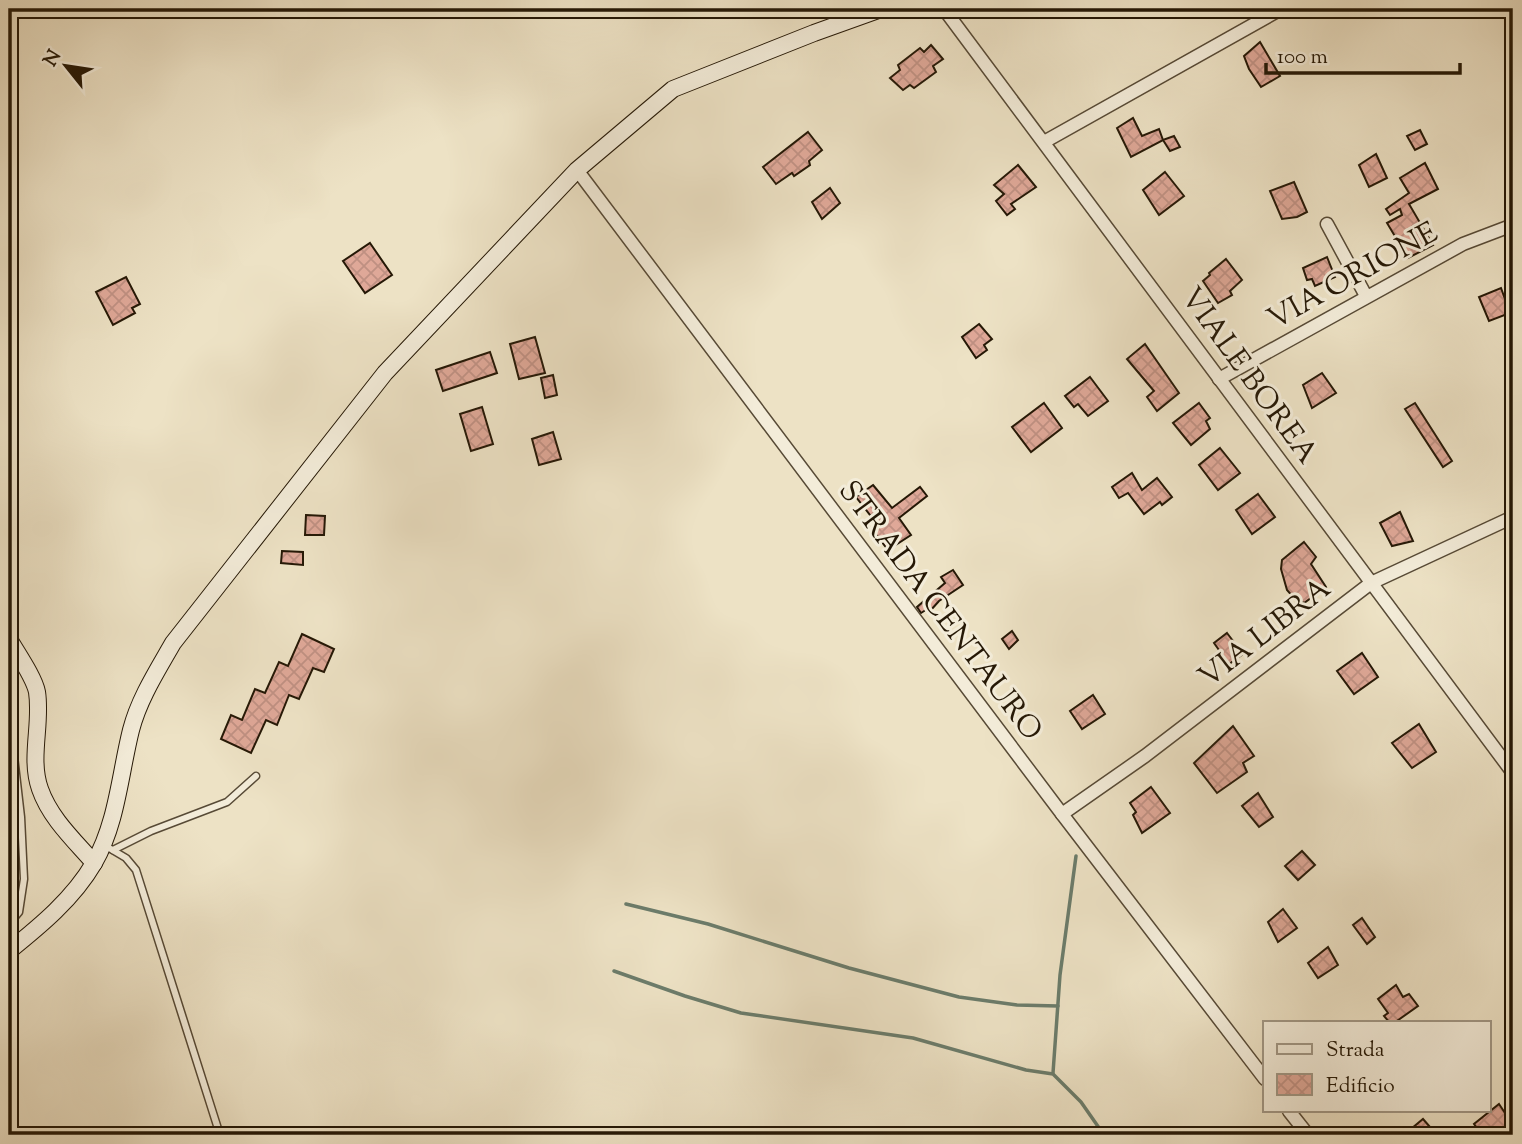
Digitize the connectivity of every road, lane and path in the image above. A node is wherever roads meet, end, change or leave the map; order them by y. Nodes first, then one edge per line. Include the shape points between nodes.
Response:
1 (881, 9) edge
2 (944, 9) edge
3 (1281, 9) edge
4 (1044, 142) junction
5 (577, 170) junction
6 (1327, 224) dead end
7 (1513, 225) edge
8 (1366, 296) junction
9 (1219, 379) junction
10 (1513, 517) edge
11 (1371, 583) junction
12 (9, 639) edge
13 (9, 713) edge
14 (1513, 773) edge
15 (256, 776) dead end
16 (1062, 814) junction
17 (107, 847) junction
18 (94, 863) junction
19 (9, 924) edge
20 (9, 951) edge
21 (1263, 1076) edge
22 (1290, 1112) edge
23 (220, 1135) edge
24 (1308, 1135) edge

1 - 5 main road via 673,89
2 - 4 street, VIALE BOREA
3 - 4 street
4 - 9 street, VIALE BOREA
5 - 16 street, STRADA CENTAURO
5 - 17 main road via 384,373 173,643 132,728
6 - 8 street
7 - 8 street, VIA ORIONE via 1463,244
8 - 9 street, VIA ORIONE
9 - 11 street, VIALE BOREA
10 - 11 street, VIA LIBRA
11 - 14 street, VIALE BOREA
11 - 16 street, VIA LIBRA
12 - 18 main road via 36,689 39,788 50,811
13 - 19 lane via 24,879 19,912
15 - 17 lane via 227,802
16 - 21 street, STRADA CENTAURO
17 - 18 main road
17 - 23 lane via 136,870
18 - 20 main road via 71,895
22 - 24 street

